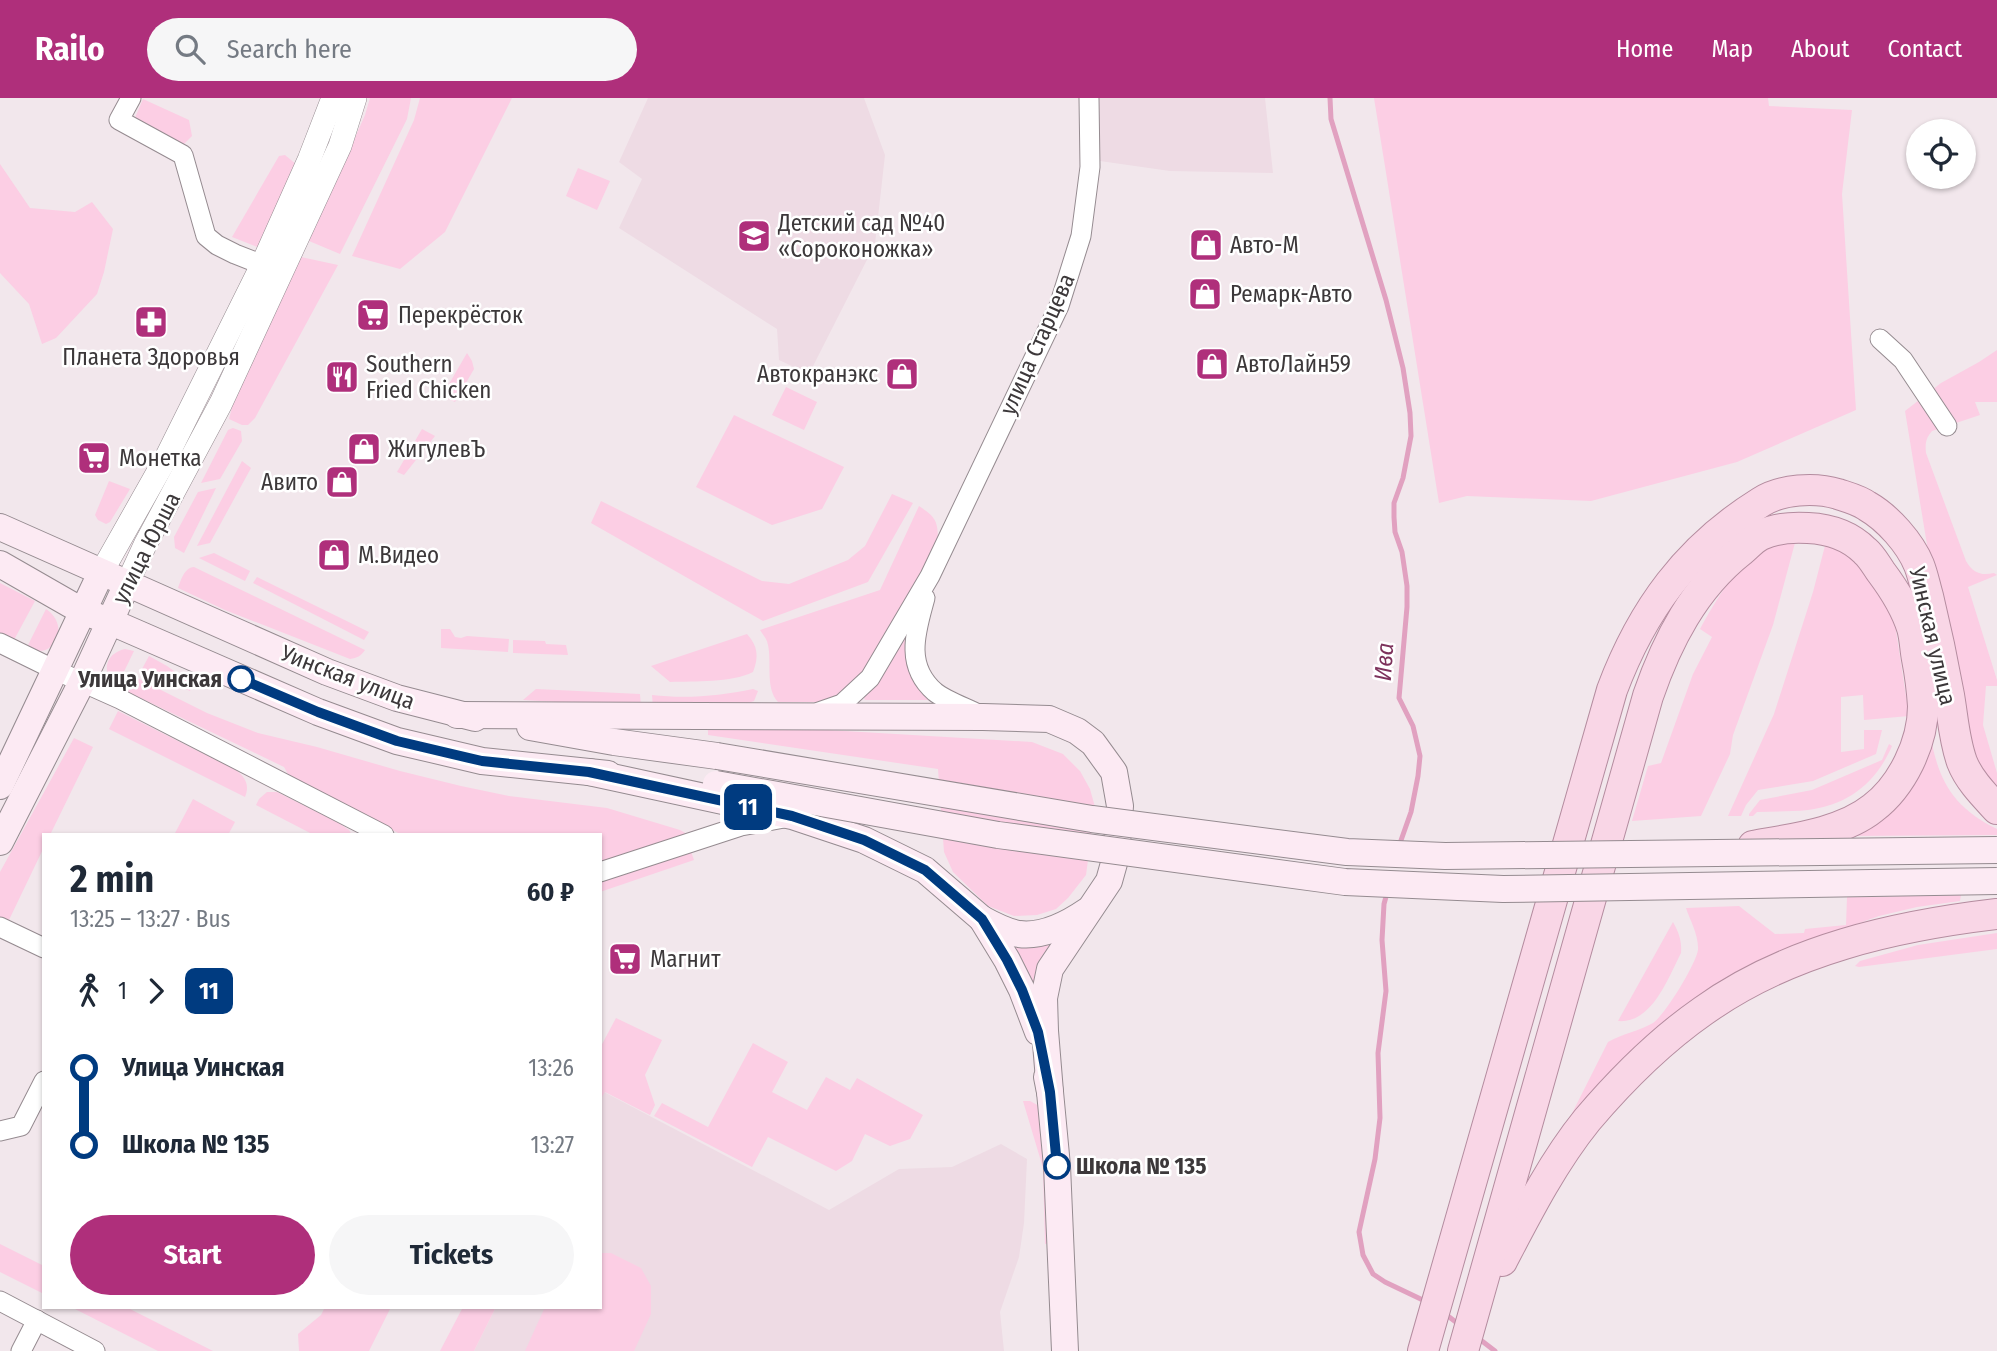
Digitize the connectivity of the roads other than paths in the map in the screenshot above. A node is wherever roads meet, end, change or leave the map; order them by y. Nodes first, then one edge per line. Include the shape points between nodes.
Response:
1 (131, 98) edge
2 (333, 98) edge
3 (355, 98) edge
4 (1089, 98) edge
5 (271, 269) junction
6 (1880, 339) dead end
7 (1947, 426) dead end
8 (0, 527) edge
9 (0, 564) edge
10 (101, 573) junction
11 (930, 576) junction
12 (127, 584) junction
13 (82, 611) junction
14 (110, 621) junction
15 (0, 643) edge
16 (55, 670) junction
17 (82, 682) junction
18 (457, 715) junction
19 (811, 715) junction
20 (983, 717) junction
21 (589, 772) junction
22 (0, 786) edge
23 (1997, 809) edge
24 (792, 816) junction
25 (380, 833) edge
26 (0, 842) edge
27 (1997, 850) edge
28 (1712, 855) junction
29 (602, 871) edge
30 (1997, 881) edge
31 (1091, 908) junction
32 (1997, 914) edge
33 (982, 919) junction
34 (0, 927) edge
35 (42, 947) edge
36 (42, 1085) edge
37 (1050, 1092) junction
38 (0, 1131) edge
39 (0, 1301) edge
40 (37, 1320) junction
41 (1466, 1342) edge
42 (21, 1351) edge
43 (95, 1351) edge
44 (1065, 1351) edge
45 (1423, 1351) edge

1 - 5 street via 119,120 183,155 206,236
2 - 5 street, улица Юрша
3 - 5 street, улица Юрша via 340,146
4 - 11 street, улица Старцева via 1090,167 1081,236 1059,306
5 - 10 street, улица Юрша
5 - 12 street, улица Юрша via 220,403
6 - 7 street via 1903,360
8 - 10 main road, Уинская улица
9 - 13 main road, Уинская улица
10 - 12 main road, Уинская улица
10 - 13 main road, улица Юрша
11 - 19 street via 870,678 842,704
11 - 20 street via 913,643 921,675 935,692
12 - 14 main road, улица Юрша
12 - 18 main road, Уинская улица via 327,672
13 - 14 main road, Уинская улица
13 - 16 main road, улица Юрша
14 - 17 main road, улица Юрша
14 - 21 main road, Уинская улица via 318,712 397,741 482,761
15 - 16 street
16 - 17 street
16 - 22 main road, улица Юрша
17 - 25 street
17 - 26 main road, улица Юрша
18 - 19 main road
18 - 28 main road, Уинская улица, bridge via 1091,819 1347,852
19 - 20 main road
20 - 31 main road via 1049,719 1093,743 1114,772 1120,806 1115,856 1109,881
21 - 24 main road
21 - 30 main road, Уинская улица, bridge via 716,784 998,835 1345,882 1503,889
23 - 45 main road, Уинская улица, bridge via 1963,766 1920,567 1885,520 1867,505 1825,490 1766,499 1733,519 1678,571 1639,629 1612,690
24 - 29 street via 741,827
24 - 33 main road via 864,840 914,864
27 - 28 main road, Уинская улица, bridge
28 - 41 main road, Уинская улица, bridge via 1805,836 1873,809 1909,763 1918,740 1922,718 1912,627 1891,586 1865,551 1836,531 1786,527 1760,535 1702,589 1658,666
31 - 33 main road via 1040,933 1019,934
31 - 37 main road via 1050,969 1044,998
32 - 41 main road via 1886,932 1794,961 1703,1011 1657,1048 1586,1121 1567,1148 1526,1214
33 - 37 main road via 1022,990 1038,1032
34 - 35 street
36 - 38 street via 21,1126
37 - 44 main road
39 - 40 street
40 - 42 street
40 - 43 street

